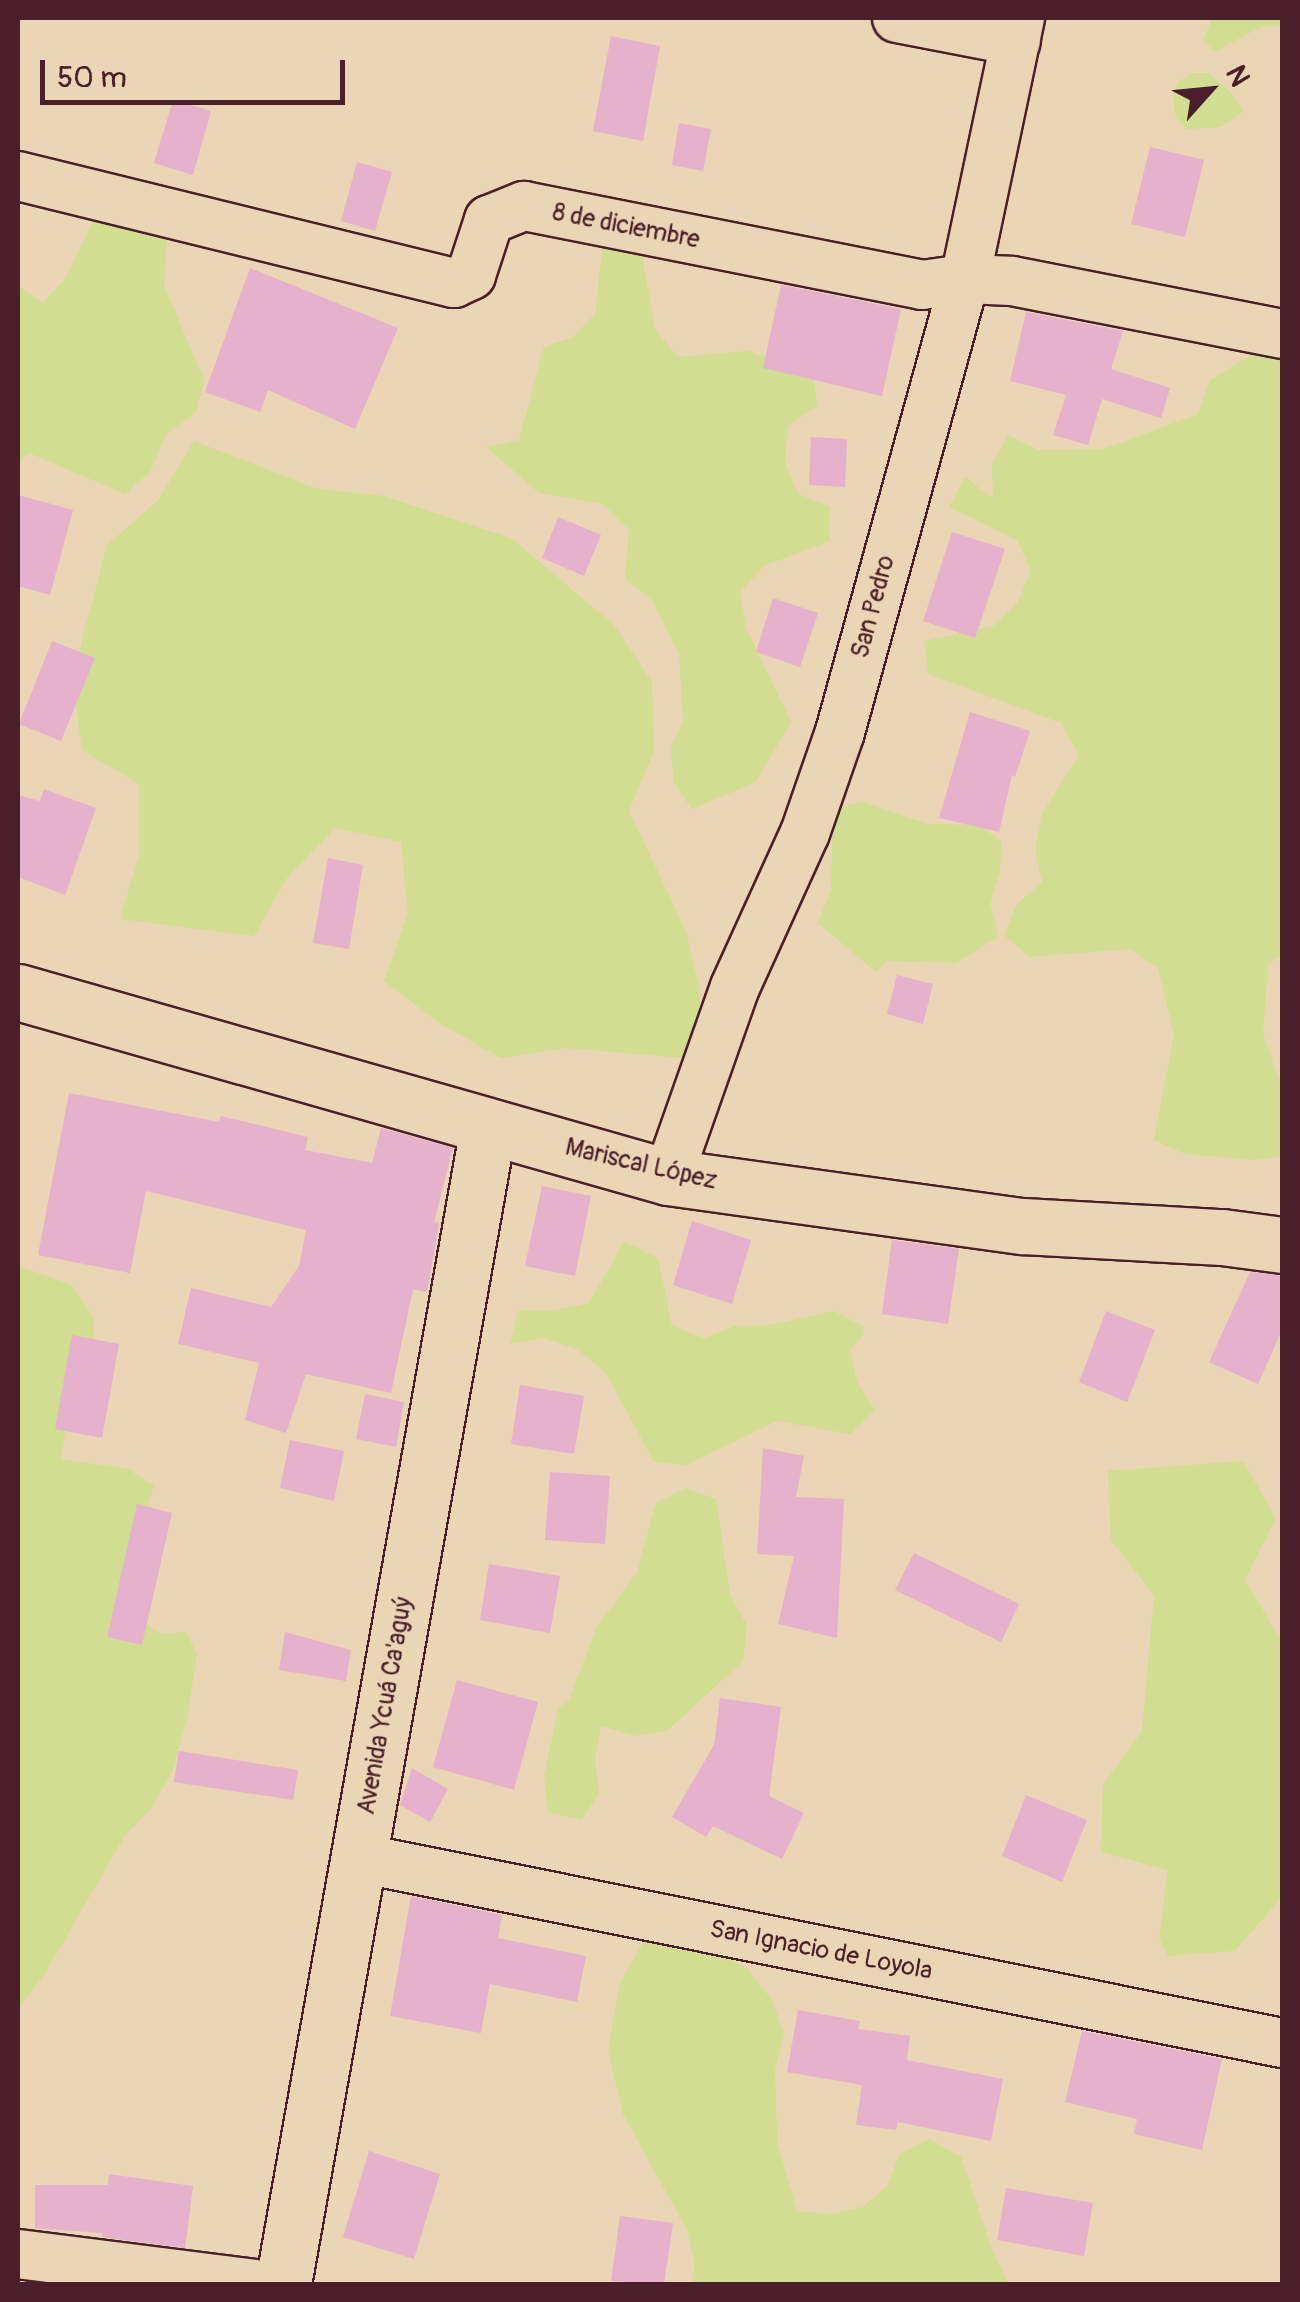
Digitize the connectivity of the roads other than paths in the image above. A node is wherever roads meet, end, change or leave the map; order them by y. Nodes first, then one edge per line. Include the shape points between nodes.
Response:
1 (897, 18) edge
2 (1018, 29) edge
3 (18, 176) edge
4 (965, 279) junction
5 (1282, 334) edge
6 (18, 992) edge
7 (488, 1127) junction
8 (668, 1177) junction
9 (1282, 1246) edge
10 (358, 1858) junction
11 (1282, 2043) edge
12 (18, 2254) edge
13 (254, 2284) edge
14 (282, 2284) edge

1 - 2 street
2 - 4 street, San Pedro
3 - 4 street, 8 de diciembre via 454,283 471,275 490,220 524,206 922,285
4 - 5 street, 8 de diciembre via 1012,281
4 - 8 street, San Pedro via 840,732 805,833 735,987
6 - 7 street, Mariscal López
7 - 8 street, Mariscal López
7 - 10 street, Avenida Ycuá Ca'aguý
8 - 9 street, Mariscal López via 1023,1226
10 - 11 street, San Ignacio de Loyola
10 - 14 street, Avenida Ycuá Ca'aguý
12 - 13 street

